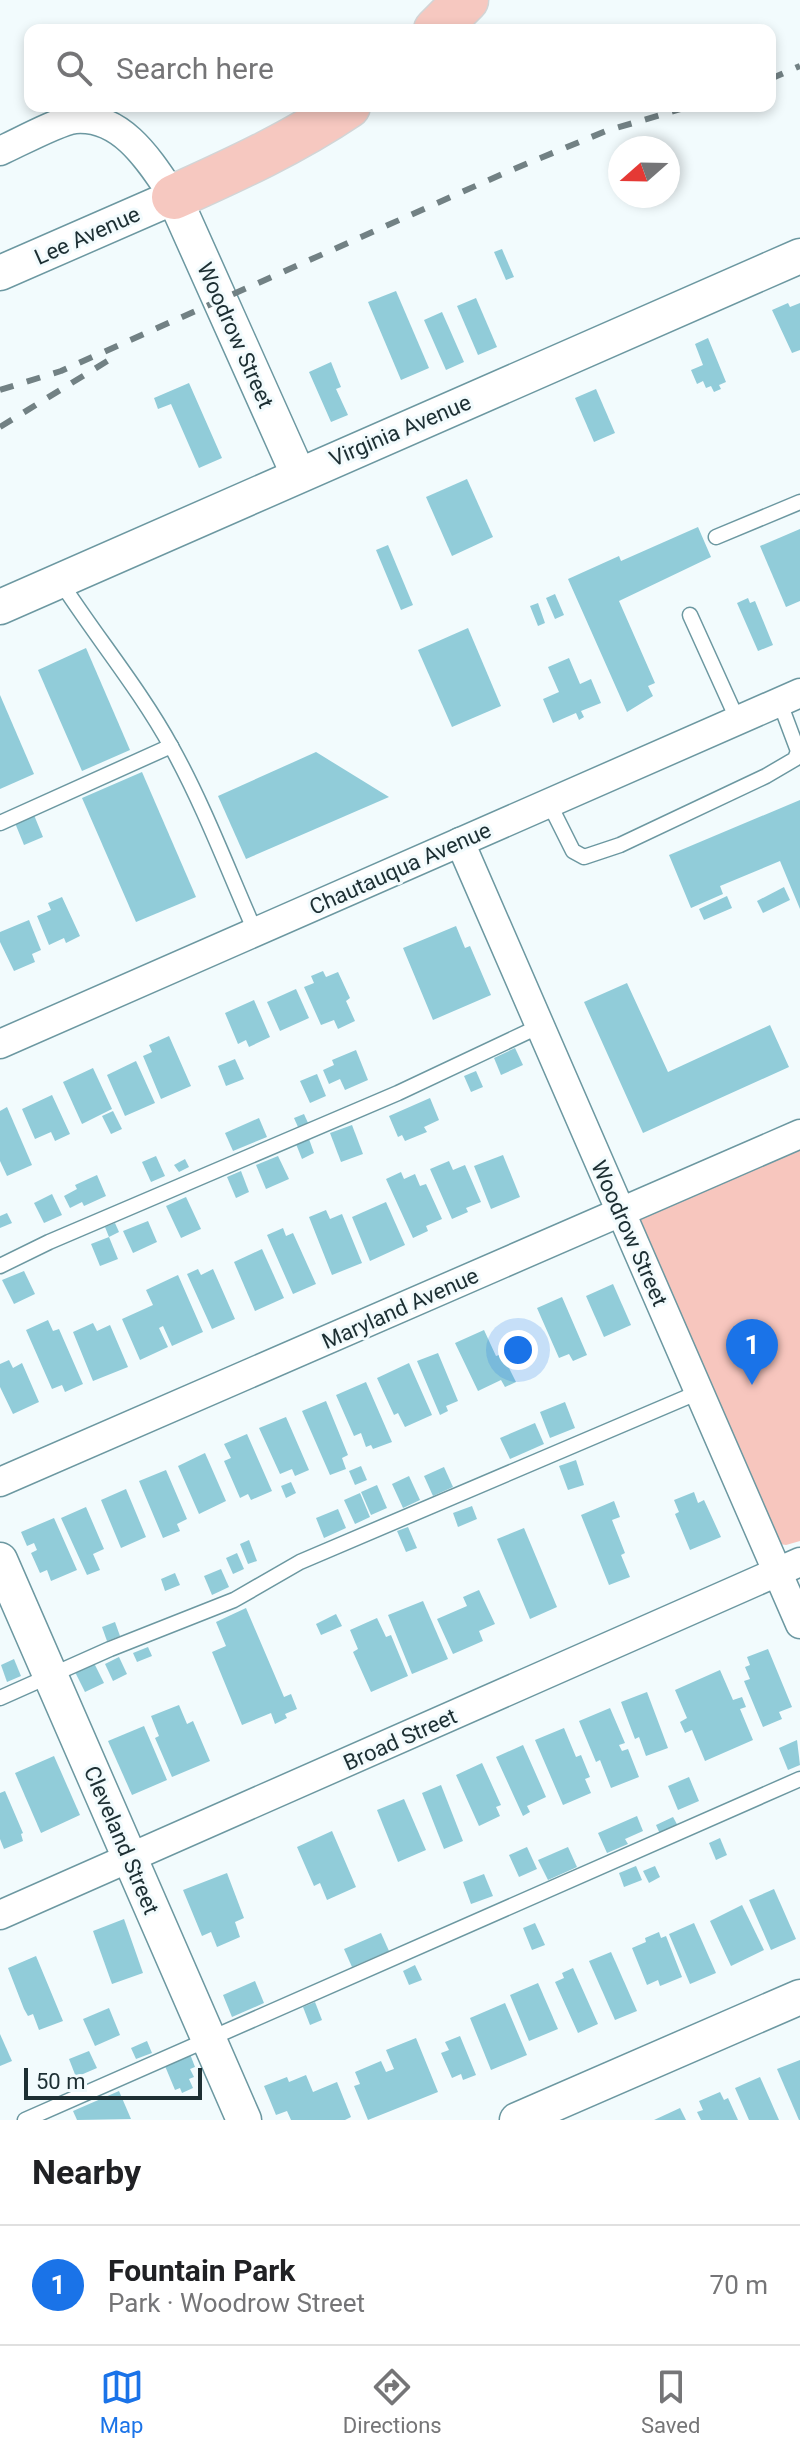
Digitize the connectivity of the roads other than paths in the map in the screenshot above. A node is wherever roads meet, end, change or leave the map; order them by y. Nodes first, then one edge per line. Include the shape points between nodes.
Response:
1 (466, 0) edge
2 (442, 24) edge
3 (339, 112) edge
4 (0, 151) edge
5 (174, 197) junction
6 (800, 256) edge
7 (0, 273) edge
8 (298, 474) junction
9 (800, 502) edge
10 (716, 537) dead end
11 (59, 580) junction
12 (0, 607) edge
13 (690, 615) dead end
14 (790, 698) edge
15 (738, 721) junction
16 (171, 746) junction
17 (549, 803) junction
18 (0, 823) edge
19 (460, 842) junction
20 (255, 931) junction
21 (540, 1026) junction
22 (0, 1044) edge
23 (800, 1134) edge
24 (620, 1212) junction
25 (0, 1266) edge
26 (699, 1392) junction
27 (0, 1482) edge
28 (0, 1560) edge
29 (789, 1567) edge
30 (800, 1624) edge
31 (50, 1676) junction
32 (0, 1698) edge
33 (800, 1779) edge
34 (130, 1859) junction
35 (0, 1915) edge
36 (800, 1997) edge
37 (208, 2039) junction
38 (25, 2120) edge
39 (244, 2120) edge
40 (517, 2120) edge

1 - 2 highway
3 - 5 highway via 251,162
4 - 5 street via 74,119 99,121 123,133 149,159
5 - 7 street, Lee Avenue
5 - 8 street, Woodrow Street
6 - 8 street, Virginia Avenue
8 - 11 street, Virginia Avenue
9 - 10 lane
11 - 12 street, Virginia Avenue
11 - 16 lane
13 - 15 lane
14 - 15 street, Chautauqua Avenue
14 - 17 lane via 795,759 620,845 584,857 573,851
15 - 17 street, Chautauqua Avenue
16 - 18 lane
16 - 20 lane
17 - 19 street, Chautauqua Avenue
19 - 20 street, Chautauqua Avenue
19 - 21 street, Woodrow Street
20 - 22 street, Chautauqua Avenue
21 - 24 street, Woodrow Street
21 - 25 lane
23 - 24 street, Maryland Avenue
24 - 26 street, Woodrow Street
24 - 27 street, Maryland Avenue
26 - 29 street, Woodrow Street
26 - 31 lane via 300,1562 234,1600
28 - 31 street, Cleveland Street
29 - 30 street, Woodrow Street
29 - 34 street, Broad Street
31 - 32 lane
31 - 34 street, Cleveland Street
33 - 37 lane
34 - 35 street, Broad Street
34 - 37 street, Cleveland Street
36 - 40 street
37 - 38 lane
37 - 39 street, Cleveland Street

